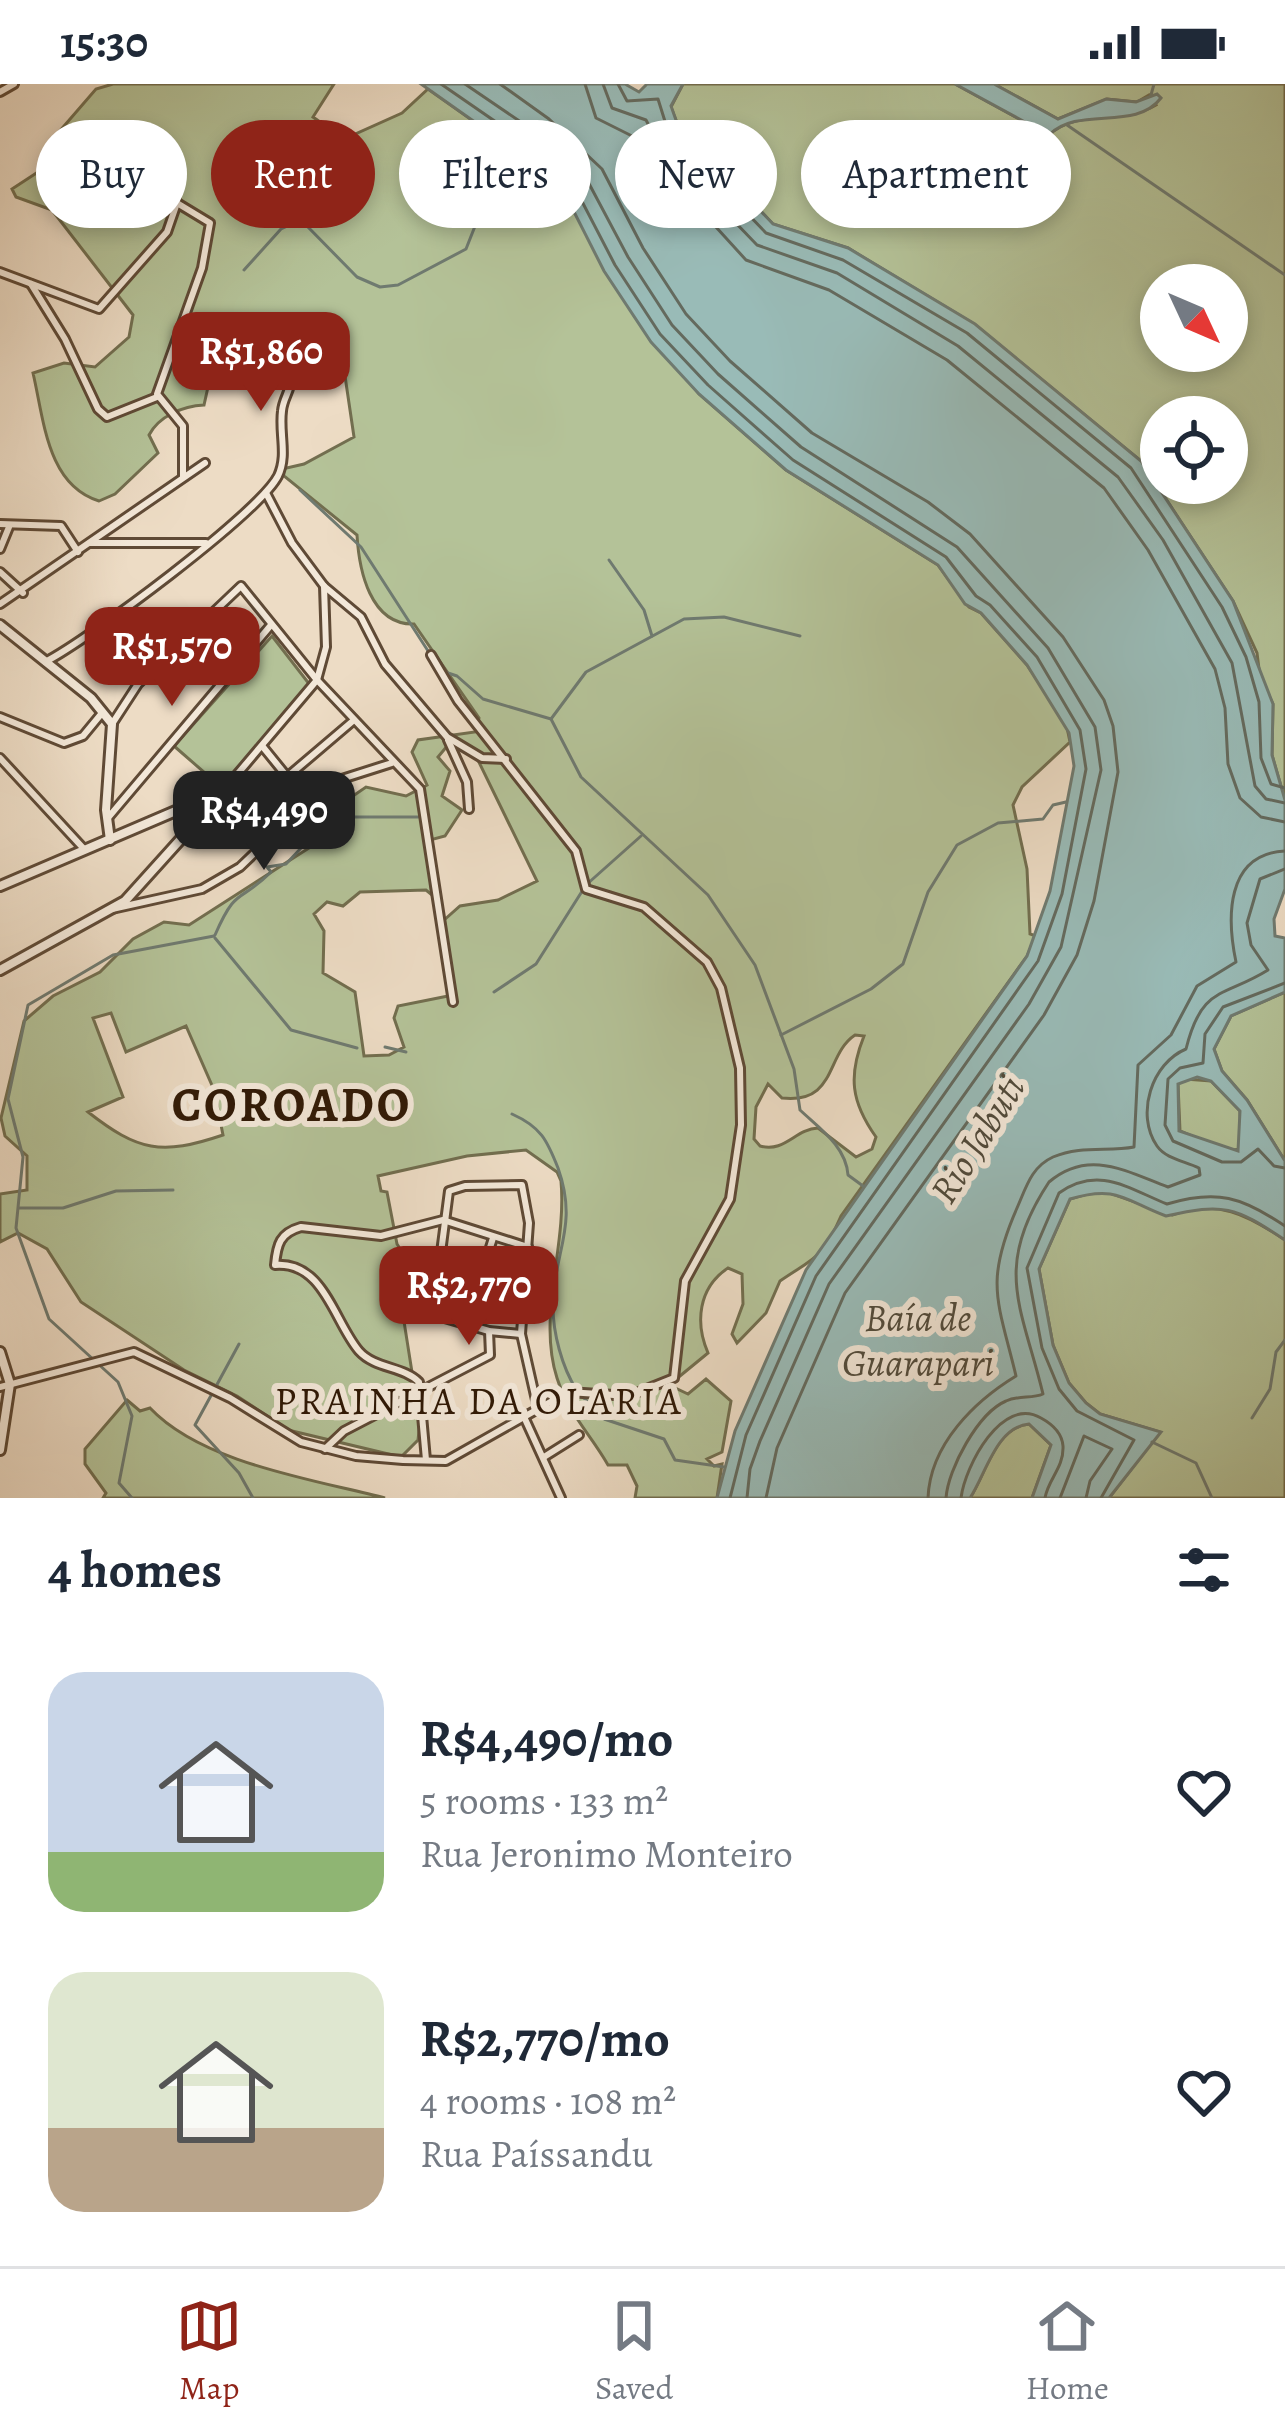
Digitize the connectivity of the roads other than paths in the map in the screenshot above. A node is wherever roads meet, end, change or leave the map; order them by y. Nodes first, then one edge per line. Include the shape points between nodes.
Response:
1 (14, 84) edge
2 (0, 92) edge
3 (187, 209) edge
4 (168, 228) edge
5 (0, 272) edge
6 (29, 281) junction
7 (223, 365) dead end
8 (157, 397) junction
9 (205, 463) dead end
10 (183, 477) junction
11 (266, 493) junction
12 (5, 525) edge
13 (90, 542) junction
14 (209, 543) junction
15 (0, 550) edge
16 (79, 552) junction
17 (0, 572) edge
18 (324, 586) junction
19 (22, 593) junction
20 (0, 604) edge
21 (0, 625) edge
22 (272, 625) junction
23 (430, 655) dead end
24 (45, 662) junction
25 (317, 680) junction
26 (104, 710) junction
27 (0, 717) edge
28 (354, 720) junction
29 (112, 724) junction
30 (447, 737) junction
31 (262, 747) junction
32 (0, 758) edge
33 (506, 759) junction
34 (392, 763) junction
35 (287, 777) junction
36 (301, 804) junction
37 (469, 809) dead end
38 (207, 810) junction
39 (107, 820) junction
40 (110, 840) junction
41 (84, 849) junction
42 (2, 881) edge
43 (109, 909) junction
44 (0, 970) edge
45 (453, 1003) dead end
46 (443, 1220) junction
47 (493, 1238) junction
48 (528, 1247) junction
49 (443, 1256) junction
50 (489, 1331) junction
51 (521, 1334) junction
52 (0, 1352) edge
53 (5, 1385) edge
54 (419, 1392) junction
55 (538, 1409) junction
56 (525, 1419) junction
57 (579, 1435) dead end
58 (325, 1449) junction
59 (0, 1450) edge
60 (544, 1457) junction
61 (426, 1460) junction
62 (561, 1498) edge

1 - 2 street
3 - 8 street via 211,223
4 - 6 street via 99,309
5 - 6 street
6 - 8 street via 98,409 107,417
7 - 11 street via 276,368 291,378 281,411 284,461
8 - 10 street via 183,425
9 - 10 street
10 - 13 street
11 - 14 street
11 - 18 street
12 - 15 street
12 - 16 street via 61,526
13 - 14 street
13 - 16 street
14 - 24 street via 92,637
16 - 19 street
17 - 19 street
18 - 25 street via 326,647
18 - 30 street via 361,617 385,664
19 - 20 street
21 - 24 street
22 - 25 street
22 - 29 street via 241,586 138,684
22 - 39 street
23 - 33 street
24 - 26 street
25 - 28 street
25 - 31 street
26 - 27 street via 82,736 64,743
26 - 29 street
28 - 34 street
28 - 35 street
29 - 39 street
30 - 33 street via 482,758
30 - 37 street
31 - 35 street
31 - 38 street
32 - 41 street
33 - 55 street via 577,851 586,889 644,907 707,962 740,1068 730,1199 689,1269 674,1378 628,1396 568,1392
34 - 36 street via 344,776
34 - 45 street via 420,789
35 - 36 street
36 - 43 street via 240,867 202,889
38 - 40 street via 184,807
38 - 43 street via 146,882
39 - 40 street
40 - 41 street
41 - 42 street
43 - 44 street
46 - 47 street
46 - 48 street via 449,1191 522,1185
46 - 49 street
46 - 54 street via 381,1236 301,1227 281,1238 275,1264 298,1267 328,1297 358,1350 414,1376
47 - 48 street
47 - 49 street via 488,1257
48 - 51 street
49 - 50 street via 428,1313
50 - 51 street
50 - 54 street via 490,1355
51 - 55 street
52 - 53 street
53 - 58 street via 134,1352
53 - 59 street
54 - 58 street
54 - 61 street
55 - 56 street
56 - 60 street
56 - 61 street via 446,1461
57 - 60 street
58 - 61 street
60 - 62 street

